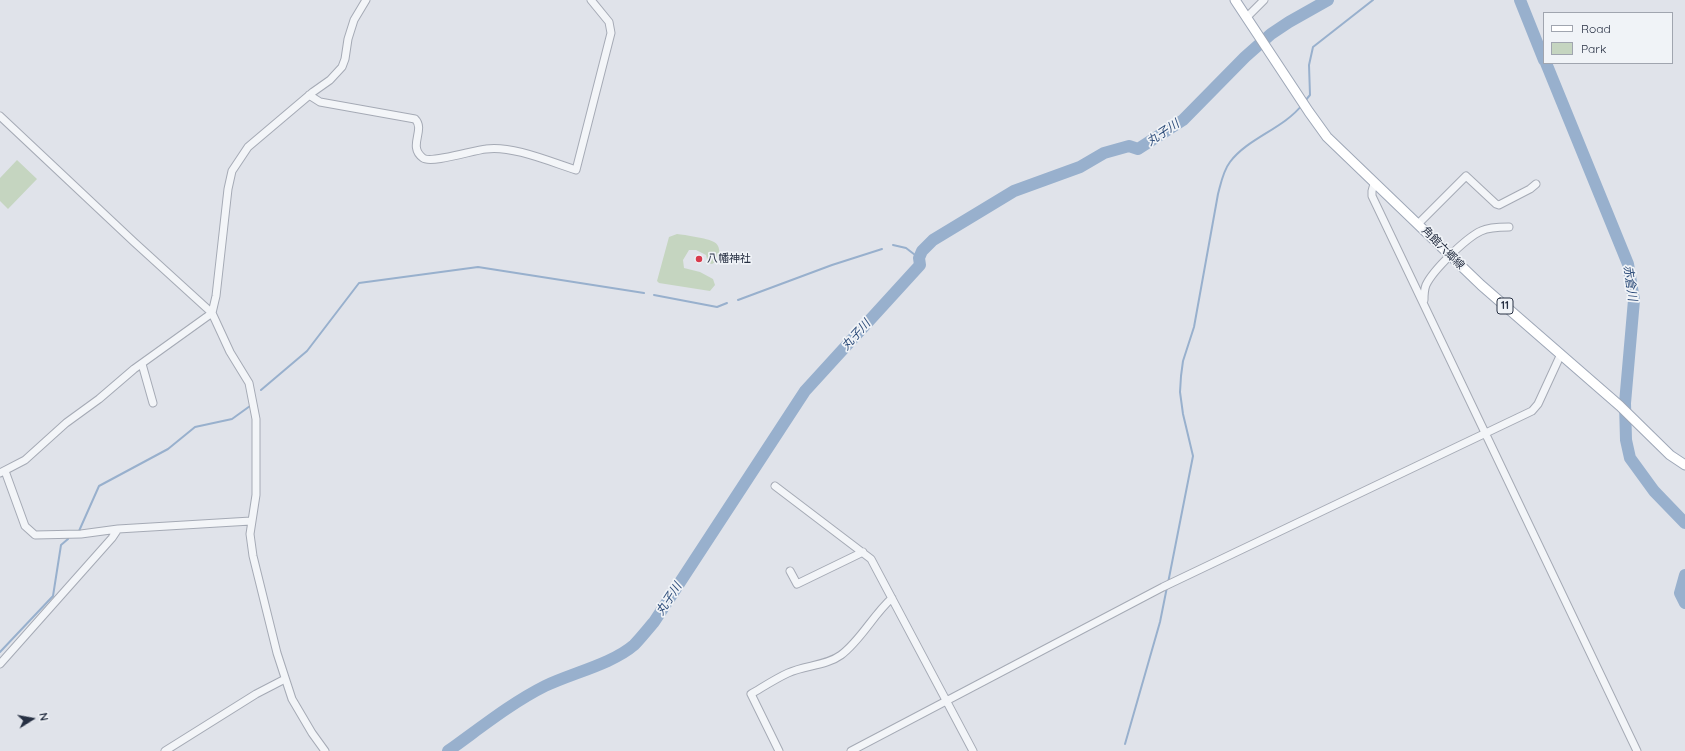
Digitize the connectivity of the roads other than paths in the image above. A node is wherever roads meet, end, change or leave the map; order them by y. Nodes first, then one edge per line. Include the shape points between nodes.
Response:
1 (366, 0) edge
2 (591, 0) edge
3 (1235, 0) edge
4 (1264, 0) edge
5 (1247, 17) junction
6 (309, 94) junction
7 (0, 116) edge
8 (1374, 184) junction
9 (1536, 184) dead end
10 (1418, 224) junction
11 (1508, 227) dead end
12 (1450, 256) junction
13 (1424, 302) junction
14 (212, 313) junction
15 (1561, 354) junction
16 (142, 364) junction
17 (153, 404) dead end
18 (1486, 433) junction
19 (1685, 465) edge
20 (3, 472) edge
21 (775, 486) dead end
22 (251, 521) junction
23 (118, 529) junction
24 (863, 552) junction
25 (790, 571) dead end
26 (892, 598) junction
27 (0, 664) edge
28 (285, 679) junction
29 (946, 701) junction
30 (165, 751) edge
31 (325, 751) edge
32 (779, 751) edge
33 (851, 751) edge
34 (973, 751) edge
35 (1637, 751) edge

1 - 6 street via 354,20 342,67 330,80
2 - 6 street via 609,22 611,34 576,170 500,148 432,160 424,159 416,146 418,126 415,119 320,102
3 - 5 main road, 角館六郷線 / 11
4 - 5 street
5 - 8 main road, 角館六郷線 / 11 via 1328,137
6 - 14 street via 248,147 232,171
7 - 14 street
8 - 10 main road, 角館六郷線 / 11
8 - 13 street via 1372,196
9 - 10 street via 1499,205 1466,176
10 - 12 main road, 角館六郷線 / 11
11 - 12 street via 1482,230
12 - 13 street via 1426,286
12 - 15 main road, 角館六郷線 / 11
13 - 18 street
14 - 16 street
14 - 22 street via 230,352 249,383 256,413 256,495
15 - 18 street via 1532,412
15 - 19 main road, 角館六郷線 / 11 via 1645,428 1670,455
16 - 17 street
16 - 20 street via 66,423 25,460
18 - 29 street via 1164,587
18 - 35 street
20 - 23 street via 25,526 35,534 81,534
21 - 24 street
22 - 23 street
22 - 28 street via 253,556
23 - 27 street
24 - 25 street via 797,584
24 - 26 street via 871,559
26 - 29 street
26 - 32 street via 855,642 834,660 788,673 751,694
28 - 30 street via 256,694
28 - 31 street via 292,699
29 - 33 street
29 - 34 street

